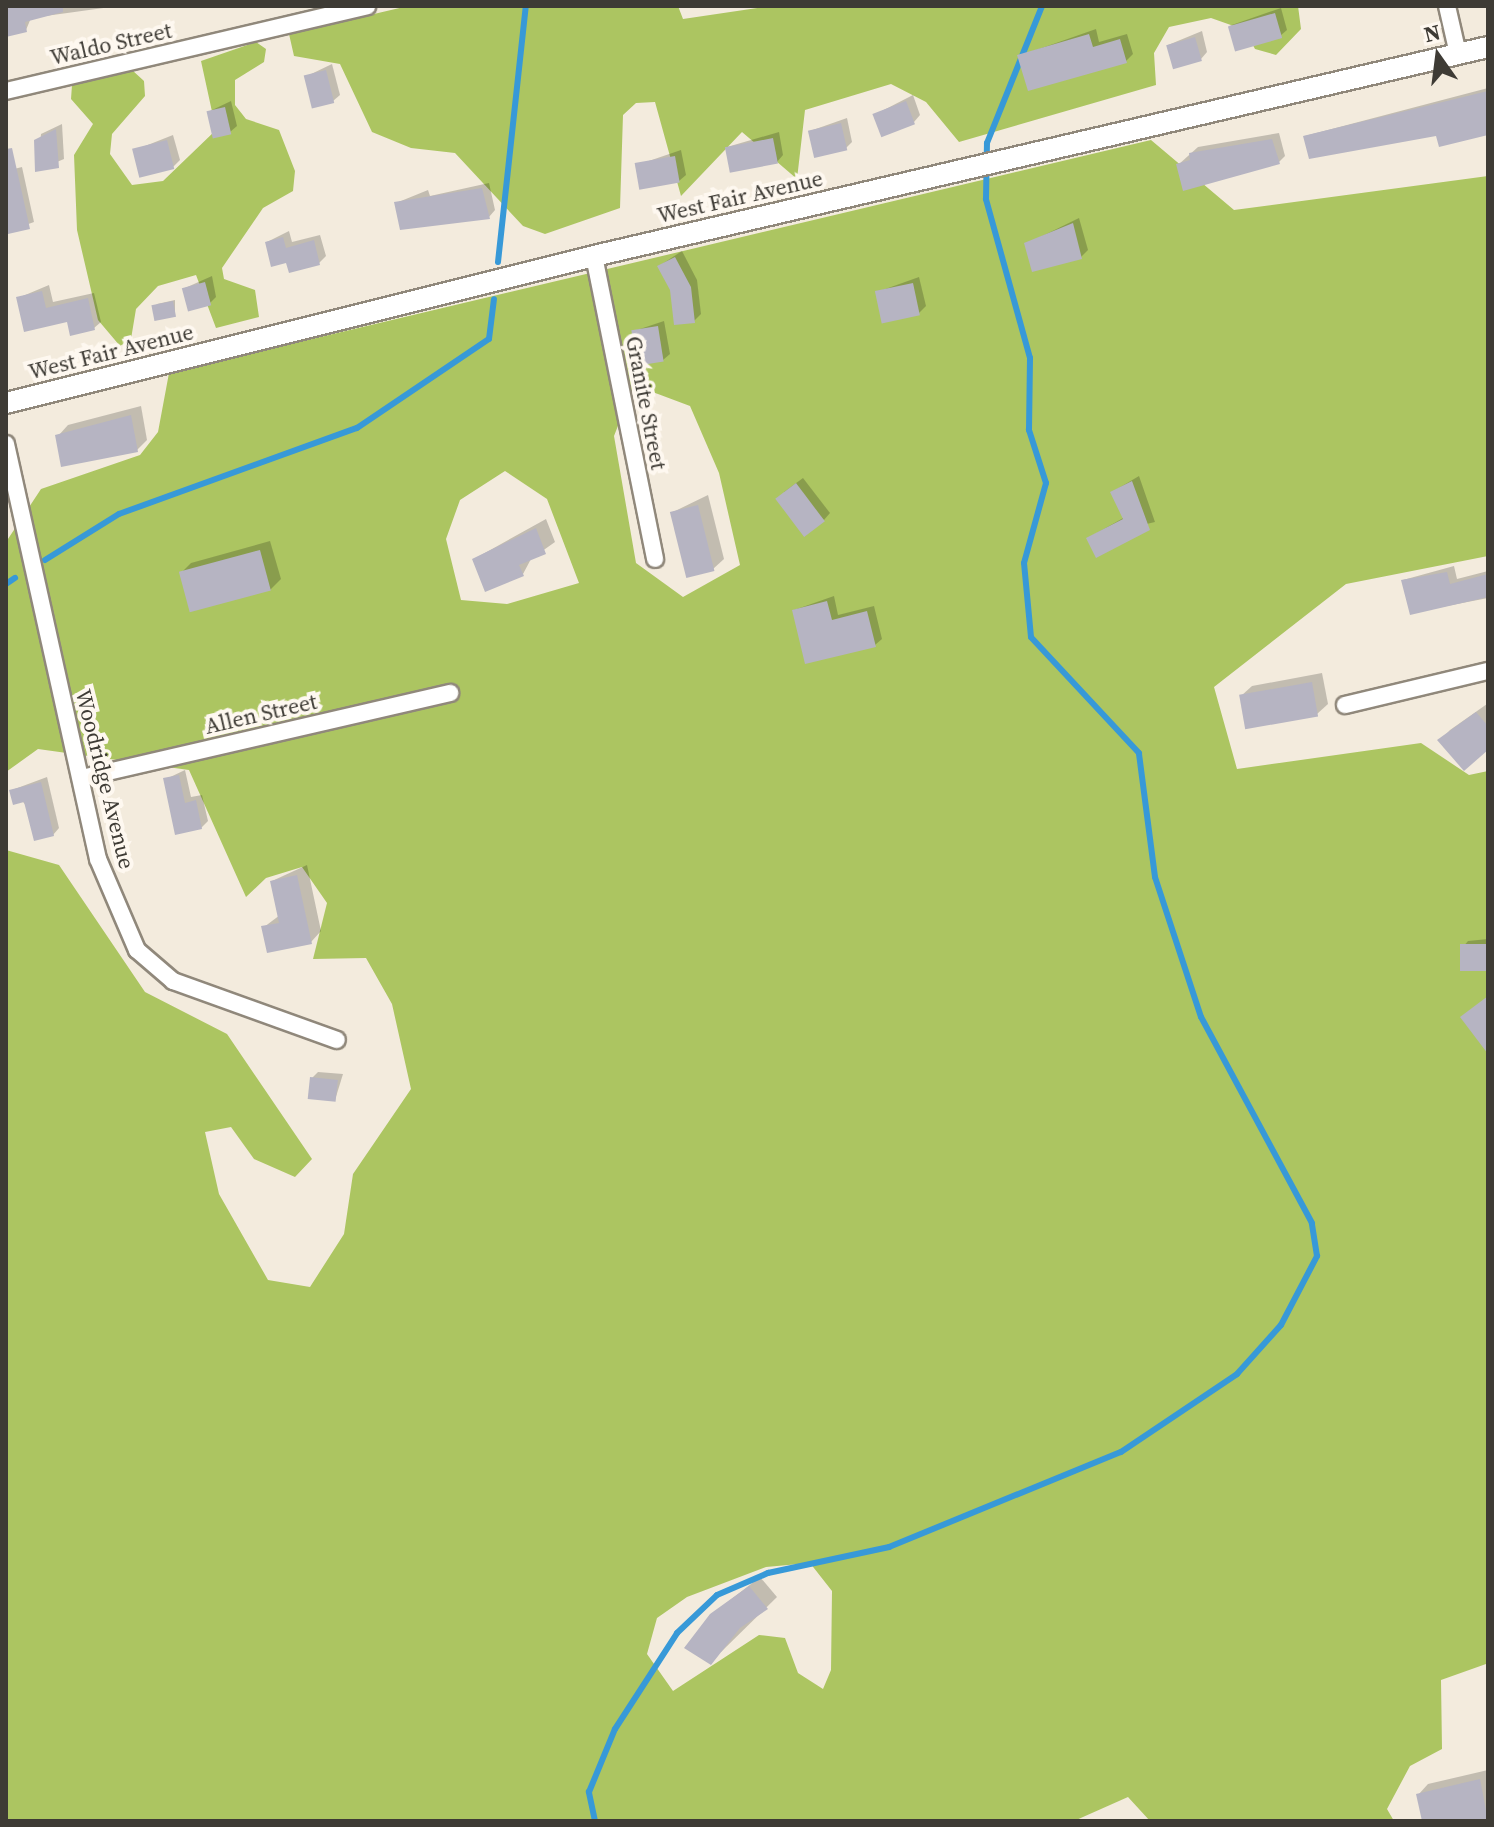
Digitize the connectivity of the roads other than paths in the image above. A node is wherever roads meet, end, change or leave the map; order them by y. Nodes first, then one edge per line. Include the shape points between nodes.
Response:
1 (367, 6) edge
2 (1447, 6) edge
3 (1488, 47) edge
4 (1458, 54) junction
5 (6, 91) edge
6 (594, 256) junction
7 (6, 403) edge
8 (6, 444) edge
9 (655, 559) dead end
10 (1488, 671) edge
11 (450, 693) dead end
12 (1345, 705) dead end
13 (82, 778) junction
14 (337, 1040) dead end

1 - 5 street, Waldo Street
2 - 4 street
3 - 4 street, West Fair Avenue
4 - 6 street, West Fair Avenue
6 - 7 street, West Fair Avenue
6 - 9 street, Granite Street
8 - 13 street, Woodridge Avenue
10 - 12 street
11 - 13 street, Allen Street
13 - 14 street, Woodridge Avenue via 98,859 137,950 173,981

